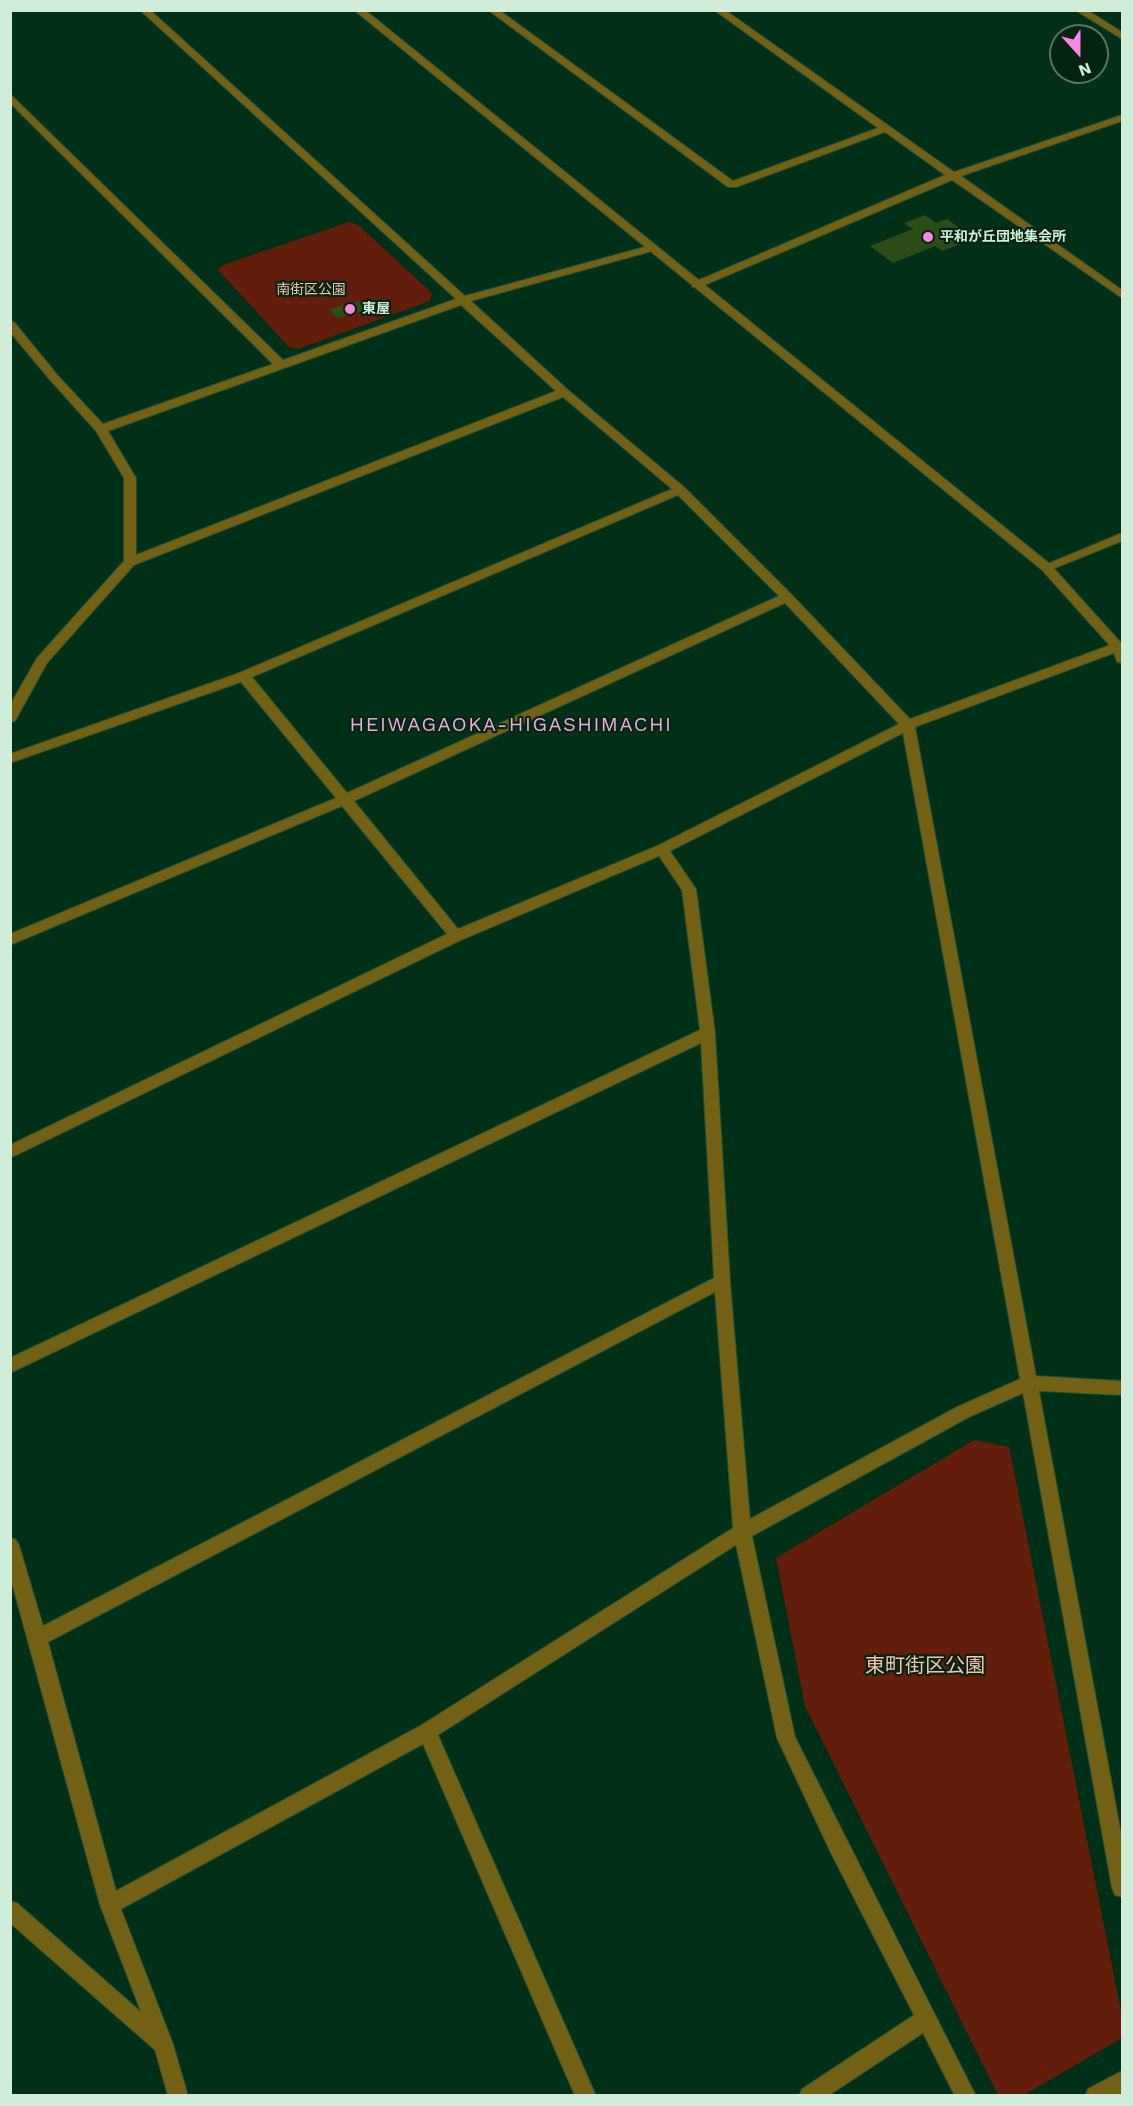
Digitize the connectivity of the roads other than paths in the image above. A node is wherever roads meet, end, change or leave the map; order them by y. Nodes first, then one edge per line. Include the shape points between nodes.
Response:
1 (144, 10) edge
2 (358, 10) edge
3 (492, 10) edge
4 (718, 10) edge
5 (1079, 10) edge
6 (1122, 36) edge
7 (10, 97) edge
8 (1122, 118) edge
9 (887, 128) junction
10 (954, 175) junction
11 (652, 248) junction
12 (696, 285) junction
13 (1122, 295) edge
14 (464, 300) junction
15 (10, 324) edge
16 (280, 365) junction
17 (564, 392) junction
18 (100, 429) junction
19 (680, 490) junction
20 (1122, 537) edge
21 (130, 562) junction
22 (1046, 567) junction
23 (787, 597) junction
24 (1120, 653) edge
25 (244, 676) junction
26 (10, 718) edge
27 (908, 725) junction
28 (10, 759) edge
29 (344, 800) junction
30 (662, 849) junction
31 (456, 936) junction
32 (10, 940) edge
33 (708, 1033) junction
34 (10, 1152) edge
35 (722, 1281) junction
36 (10, 1366) edge
37 (1029, 1383) junction
38 (1122, 1388) edge
39 (742, 1532) junction
40 (10, 1545) edge
41 (38, 1638) junction
42 (427, 1732) junction
43 (1122, 1888) edge
44 (110, 1905) junction
45 (10, 1910) edge
46 (925, 2020) junction
47 (163, 2044) junction
48 (1122, 2081) edge
49 (178, 2096) edge
50 (586, 2096) edge
51 (809, 2096) edge
52 (966, 2096) edge
53 (1095, 2096) edge

1 - 14 street
2 - 11 street
3 - 9 street via 732,185
4 - 9 street
5 - 6 street
7 - 16 street
8 - 10 street
9 - 10 street
10 - 12 street
10 - 13 street
11 - 12 street
11 - 14 street
12 - 22 street
14 - 16 street
14 - 17 street
15 - 18 street
16 - 18 street
17 - 19 street
17 - 21 street
18 - 21 street via 130,478
19 - 23 street
19 - 25 street
20 - 22 street
21 - 26 street via 42,661
22 - 24 street
23 - 27 street
23 - 29 street
24 - 27 street
25 - 28 street
25 - 29 street
27 - 30 street
27 - 37 street
29 - 31 street
29 - 32 street
30 - 31 street
30 - 33 street via 690,889
31 - 34 street
33 - 35 street
33 - 36 street
35 - 39 street
35 - 41 street
37 - 38 street
37 - 39 street via 963,1412
37 - 43 street
39 - 42 street
39 - 46 street via 786,1738
40 - 41 street
41 - 44 street
42 - 44 street
42 - 50 street
44 - 47 street
45 - 47 street
46 - 51 street
46 - 52 street
47 - 49 street
48 - 53 street

